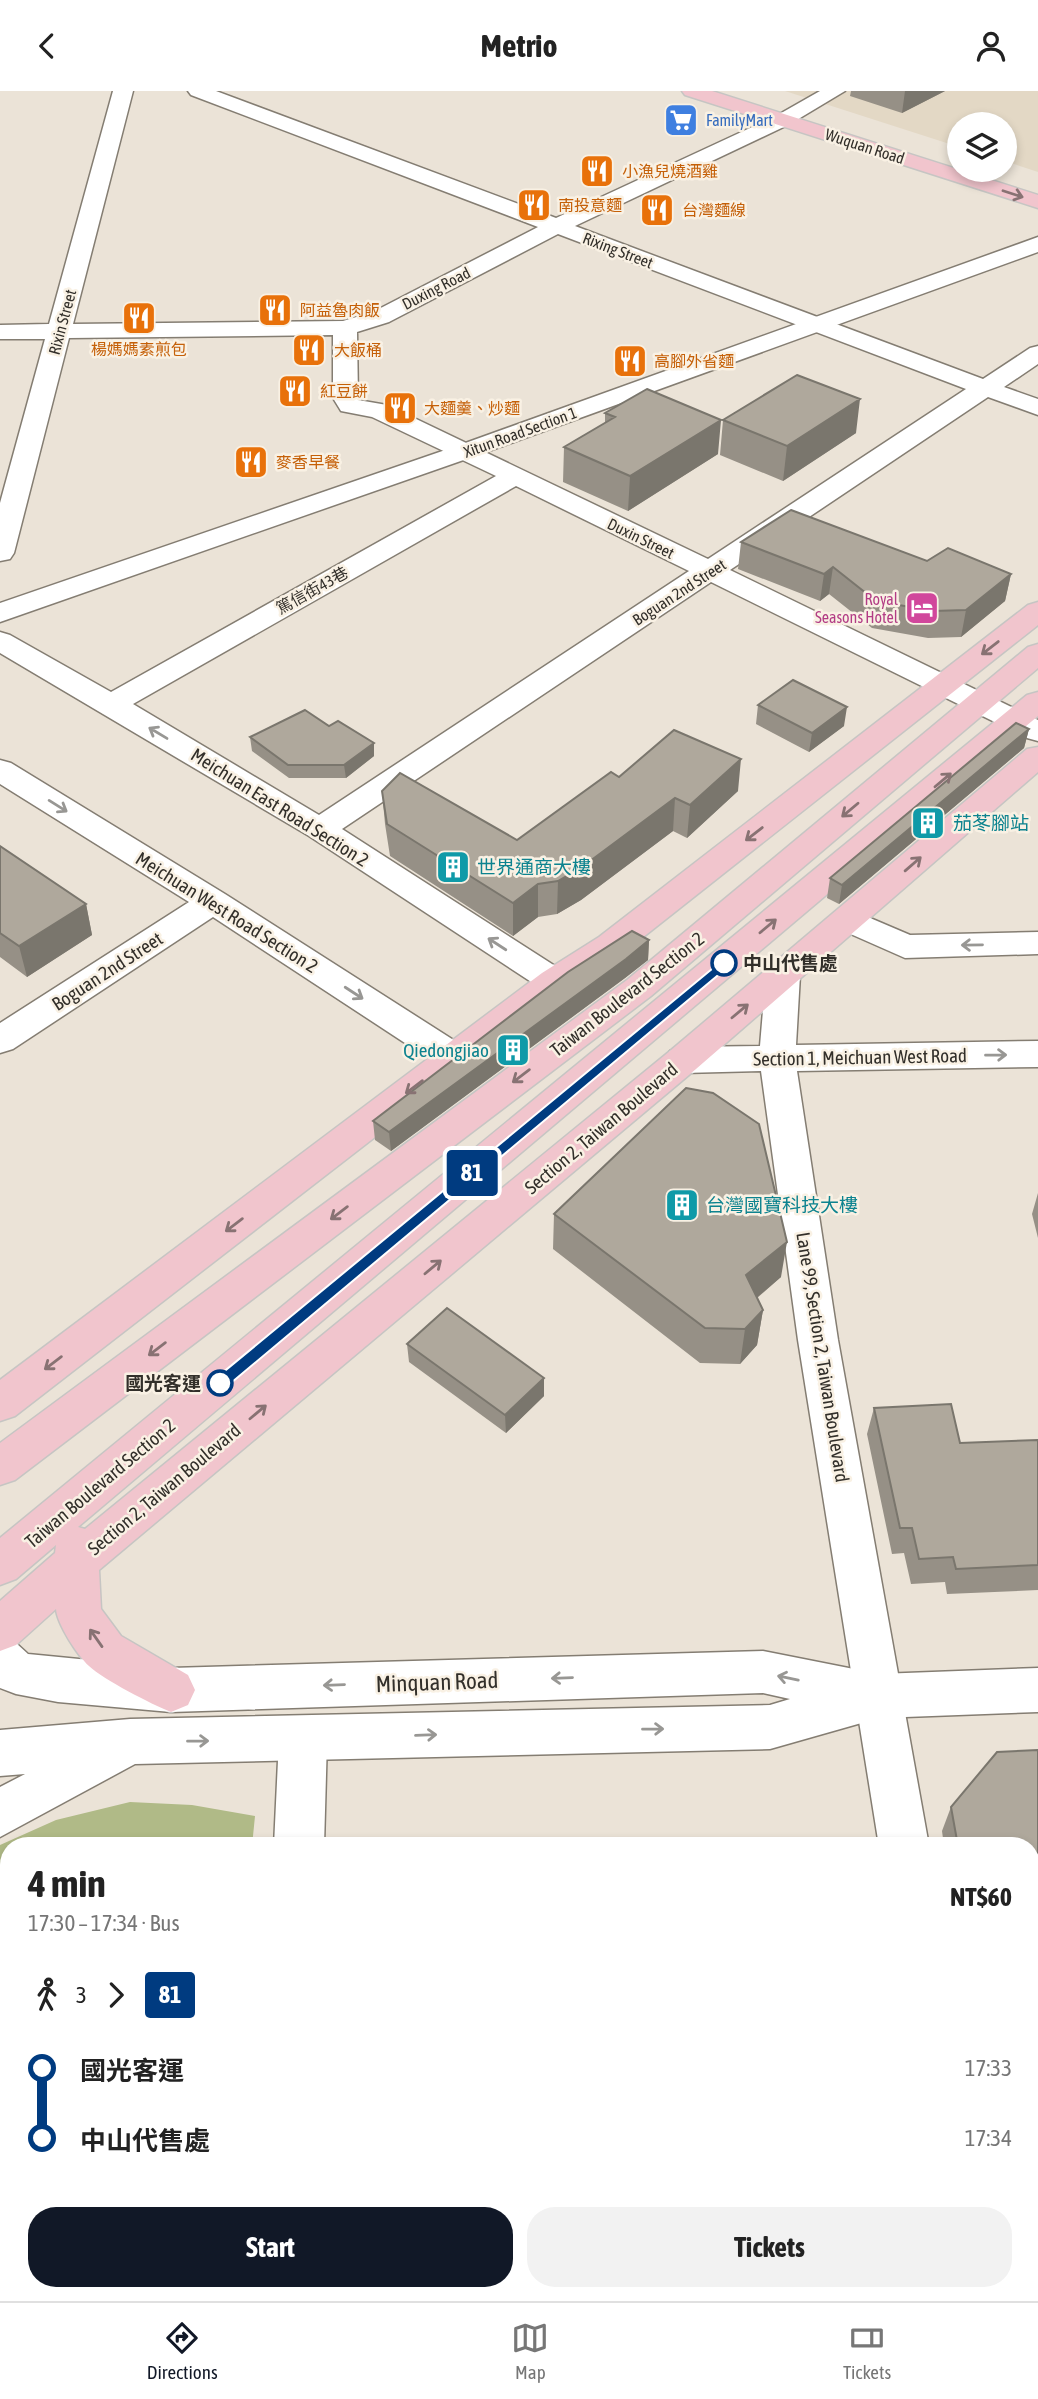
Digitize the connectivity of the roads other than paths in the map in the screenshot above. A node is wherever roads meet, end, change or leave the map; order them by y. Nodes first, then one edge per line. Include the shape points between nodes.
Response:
1 (124, 91) edge
2 (198, 91) edge
3 (692, 91) edge
4 (756, 91) edge
5 (835, 91) edge
6 (804, 106) junction
7 (783, 120) junction
8 (947, 153) edge
9 (1017, 176) edge
10 (1038, 183) edge
11 (1038, 202) edge
12 (557, 226) junction
13 (1038, 244) edge
14 (816, 325) junction
15 (345, 328) junction
16 (59, 332) junction
17 (0, 333) edge
18 (1038, 353) edge
19 (986, 388) junction
20 (1038, 408) edge
21 (466, 451) junction
22 (514, 477) junction
23 (0, 554) edge
24 (710, 572) junction
25 (1038, 611) edge
26 (0, 613) edge
27 (0, 642) edge
28 (1038, 653) edge
29 (942, 685) junction
30 (977, 702) junction
31 (111, 704) junction
32 (1030, 718) edge
33 (1038, 756) edge
34 (0, 770) edge
35 (320, 829) junction
36 (214, 902) junction
37 (849, 920) junction
38 (1038, 943) edge
39 (783, 975) junction
40 (554, 981) junction
41 (0, 1040) edge
42 (1038, 1054) edge
43 (453, 1057) junction
44 (777, 1058) junction
45 (683, 1060) junction
46 (0, 1404) edge
47 (0, 1468) edge
48 (79, 1501) junction
49 (77, 1562) junction
50 (0, 1565) edge
51 (0, 1630) edge
52 (0, 1658) edge
53 (171, 1690) junction
54 (1038, 1690) edge
55 (879, 1696) junction
56 (303, 1739) junction
57 (130, 1742) junction
58 (0, 1753) edge
59 (0, 1813) edge
60 (299, 1837) edge
61 (902, 1837) edge

1 - 16 street, Rixin Street
2 - 12 street, Rixing Street
3 - 7 main road, Wuquan Road
4 - 6 main road, Wuquan Road
5 - 6 street, Duxing Road
6 - 7 street, Duxing Road
6 - 8 main road, Wuquan Road
7 -> 11 main road, Wuquan Road
7 - 12 street, Duxing Road
9 - 10 main road
12 - 14 street, Rixing Street
12 - 15 street, Duxing Road via 381,317
13 - 14 street, Xitun Road Section 1
14 - 19 street, Rixing Street
14 - 21 street, Xitun Road Section 1
15 - 16 street, Duxing Road
15 - 21 street, Duxin Street via 345,398 350,406 378,410
16 - 17 street, Duxing Road
16 - 23 street, Rixin Street
18 - 19 street, Boguan 2nd Street
19 - 20 street, Rixing Street
19 - 24 street, Boguan 2nd Street
21 - 22 street, Duxin Street
21 - 26 street, Xitun Road Section 1
22 - 24 street, Duxin Street
22 - 31 street, 篤信街43巷
24 - 29 street, Duxin Street
24 - 35 street, Boguan 2nd Street
25 -> 29 main road
27 - 31 street, Meichuan East Road Section 2
28 - 30 main road, Taiwan Boulevard Section 2
29 - 30 street, Duxin Street
29 -> 40 main road via 611,945
30 - 32 street, Duxin Street
30 -> 47 main road, Taiwan Boulevard Section 2 via 639,988
35 -> 31 street, Meichuan East Road Section 2
48 -> 32 main road, Taiwan Boulevard Section 2
37 -> 33 main road, Section 2, Taiwan Boulevard
34 -> 36 street, Meichuan West Road Section 2
40 -> 35 street, Meichuan East Road Section 2
36 - 41 street, Boguan 2nd Street
36 -> 43 street, Meichuan West Road Section 2
38 -> 37 street via 905,947
37 - 39 main road, Section 2, Taiwan Boulevard
39 - 44 street, Lane 99, Section 2, Taiwan Boulevard
45 -> 39 main road, Section 2, Taiwan Boulevard
40 - 43 main road
44 -> 42 street, Section 1, Meichuan West Road
43 -> 46 main road
44 - 45 street, Section 1, Meichuan West Road
44 - 55 street, Lane 99, Section 2, Taiwan Boulevard via 818,1340
49 -> 45 main road, Section 2, Taiwan Boulevard
48 - 49 main road
48 - 50 main road, Taiwan Boulevard Section 2
49 - 51 main road, Section 2, Taiwan Boulevard
53 -> 49 main road via 105,1651 79,1615
52 - 53 street, Minquan Road via 16,1673
55 -> 53 street, Minquan Road via 764,1672
54 - 55 street, Minquan Road
56 -> 55 street, Minquan Road via 770,1727
55 - 61 street, Lane 99, Section 2, Taiwan Boulevard
57 -> 56 street, Minquan Road
56 - 60 street
57 - 58 street, Minquan Road
57 - 59 street

